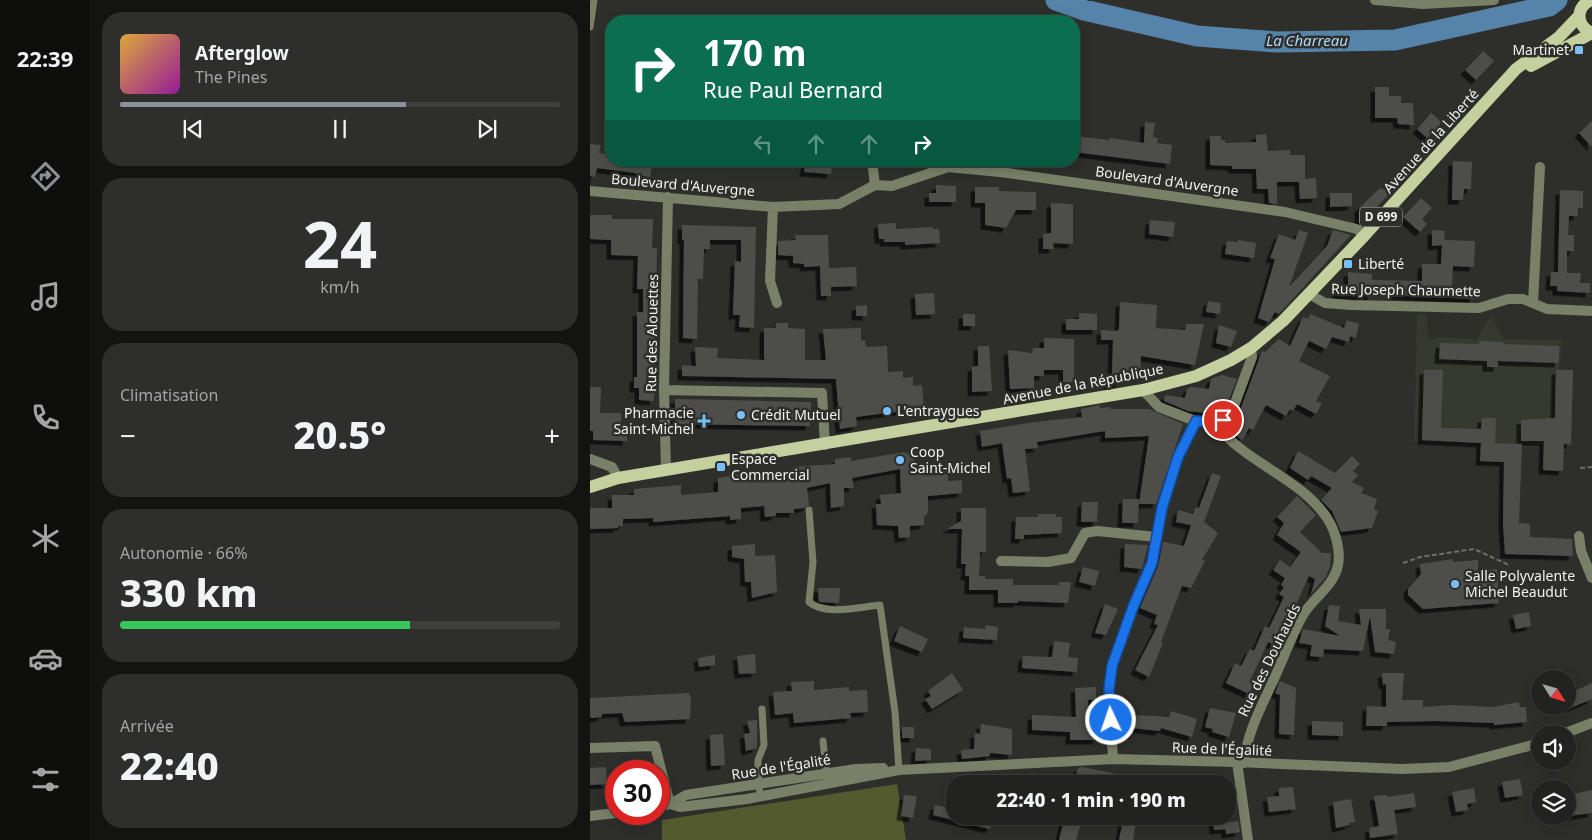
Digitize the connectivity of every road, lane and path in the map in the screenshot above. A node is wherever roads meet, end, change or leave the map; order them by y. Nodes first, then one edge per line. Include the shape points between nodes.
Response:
1 (594, 0) edge
2 (1375, 0) edge
3 (1494, 0) edge
4 (1586, 1) edge
5 (1579, 16) junction
6 (590, 27) edge
7 (1592, 33) edge
8 (1505, 81) junction
9 (873, 167) edge
10 (1000, 167) edge
11 (1540, 167) dead end
12 (875, 185) junction
13 (590, 191) edge
14 (668, 197) junction
15 (773, 206) junction
16 (1364, 236) junction
17 (1309, 294) junction
18 (1533, 303) junction
19 (778, 304) dead end
20 (1592, 310) edge
21 (1251, 348) junction
22 (664, 390) junction
23 (1144, 390) junction
24 (1196, 421) junction
25 (1215, 423) junction
26 (824, 445) junction
27 (590, 460) edge
28 (1592, 467) edge
29 (1580, 468) dead end
30 (666, 470) junction
31 (618, 478) junction
32 (590, 487) edge
33 (808, 510) dead end
34 (1579, 536) dead end
35 (1156, 537) junction
36 (1001, 561) dead end
37 (1403, 563) dead end
38 (1509, 565) dead end
39 (1592, 578) edge
40 (762, 710) dead end
41 (1592, 722) edge
42 (1576, 729) edge
43 (823, 741) dead end
44 (1531, 745) edge
45 (590, 748) edge
46 (1113, 759) junction
47 (659, 760) edge
48 (1241, 762) junction
49 (899, 770) junction
50 (828, 779) junction
51 (759, 784) junction
52 (760, 796) junction
53 (670, 804) joint
54 (605, 814) edge
55 (590, 816) edge
56 (1248, 840) edge

1 - 6 lane
2 - 3 street via 1423,4
4 - 5 main road, Avenue de la Liberté
5 - 7 main road, Avenue de la Liberté via 1582,27
5 - 8 main road, Avenue de la Liberté / D 699 via 1559,37
7 - 8 main road, Avenue de la Liberté / D 699
8 - 16 main road, Avenue de la Liberté / D 699
9 - 12 street
10 - 12 street, Boulevard d'Auvergne via 948,167 892,186
10 - 16 street, Boulevard d'Auvergne via 1285,212 1356,230
11 - 18 street
12 - 15 street, Boulevard d'Auvergne via 839,204
13 - 14 street, Boulevard d'Auvergne
14 - 15 street, Boulevard d'Auvergne
14 - 22 street, Rue des Alouettes
15 - 19 street, Boulevard d'Auvergne via 770,280
16 - 17 main road, Avenue de la Liberté / D 699
17 - 18 street, Rue Joseph Chaumette via 1325,303 1351,305 1479,308 1508,299
17 - 21 main road, Avenue de la Liberté / D 699
18 - 20 street, Rue Joseph Chaumette via 1547,309
21 - 23 main road, Avenue de la République / D 699 via 1196,376
21 - 25 street via 1252,357 1231,414
22 - 26 street via 822,393
22 - 30 street, Rue des Alouettes
23 - 24 street via 1159,407
23 - 26 main road, Avenue de la République / D 699
24 - 25 street
24 - 35 street via 1178,457
25 - 48 street, Rue des Douhauds via 1226,439 1299,490 1321,510 1335,534 1339,556 1337,572 1304,614 1250,731
26 - 30 main road, Avenue de la République / D 699
27 - 31 street via 612,467
28 - 29 path
30 - 31 main road, Avenue de la République / D 699
31 - 32 main road, Avenue de la République / D 699
33 - 49 lane via 813,562 809,602 824,609 880,605
34 - 39 street via 1581,551
35 - 36 street via 1091,532 1085,533 1071,558 1048,562
35 - 46 street via 1152,563 1112,666 1109,689
37 - 38 path via 1420,557 1474,549
40 - 51 lane via 764,745 758,760
41 - 42 street
43 - 50 lane
44 - 48 street, Rue de l'Égalité via 1449,767 1402,769
45 - 47 street via 655,746
46 - 48 street, Rue de l'Égalité
46 - 49 street, Rue de l'Égalité
48 - 56 street, Rue des Douhauds
49 - 50 street, Rue de l'Égalité via 856,769
50 - 51 street, Rue de l'Égalité
50 - 52 street, Rue de l'Égalité
51 - 52 lane
51 - 53 street, Rue de l'Égalité via 686,795
52 - 53 street, Rue de l'Égalité via 680,807
54 - 55 street

